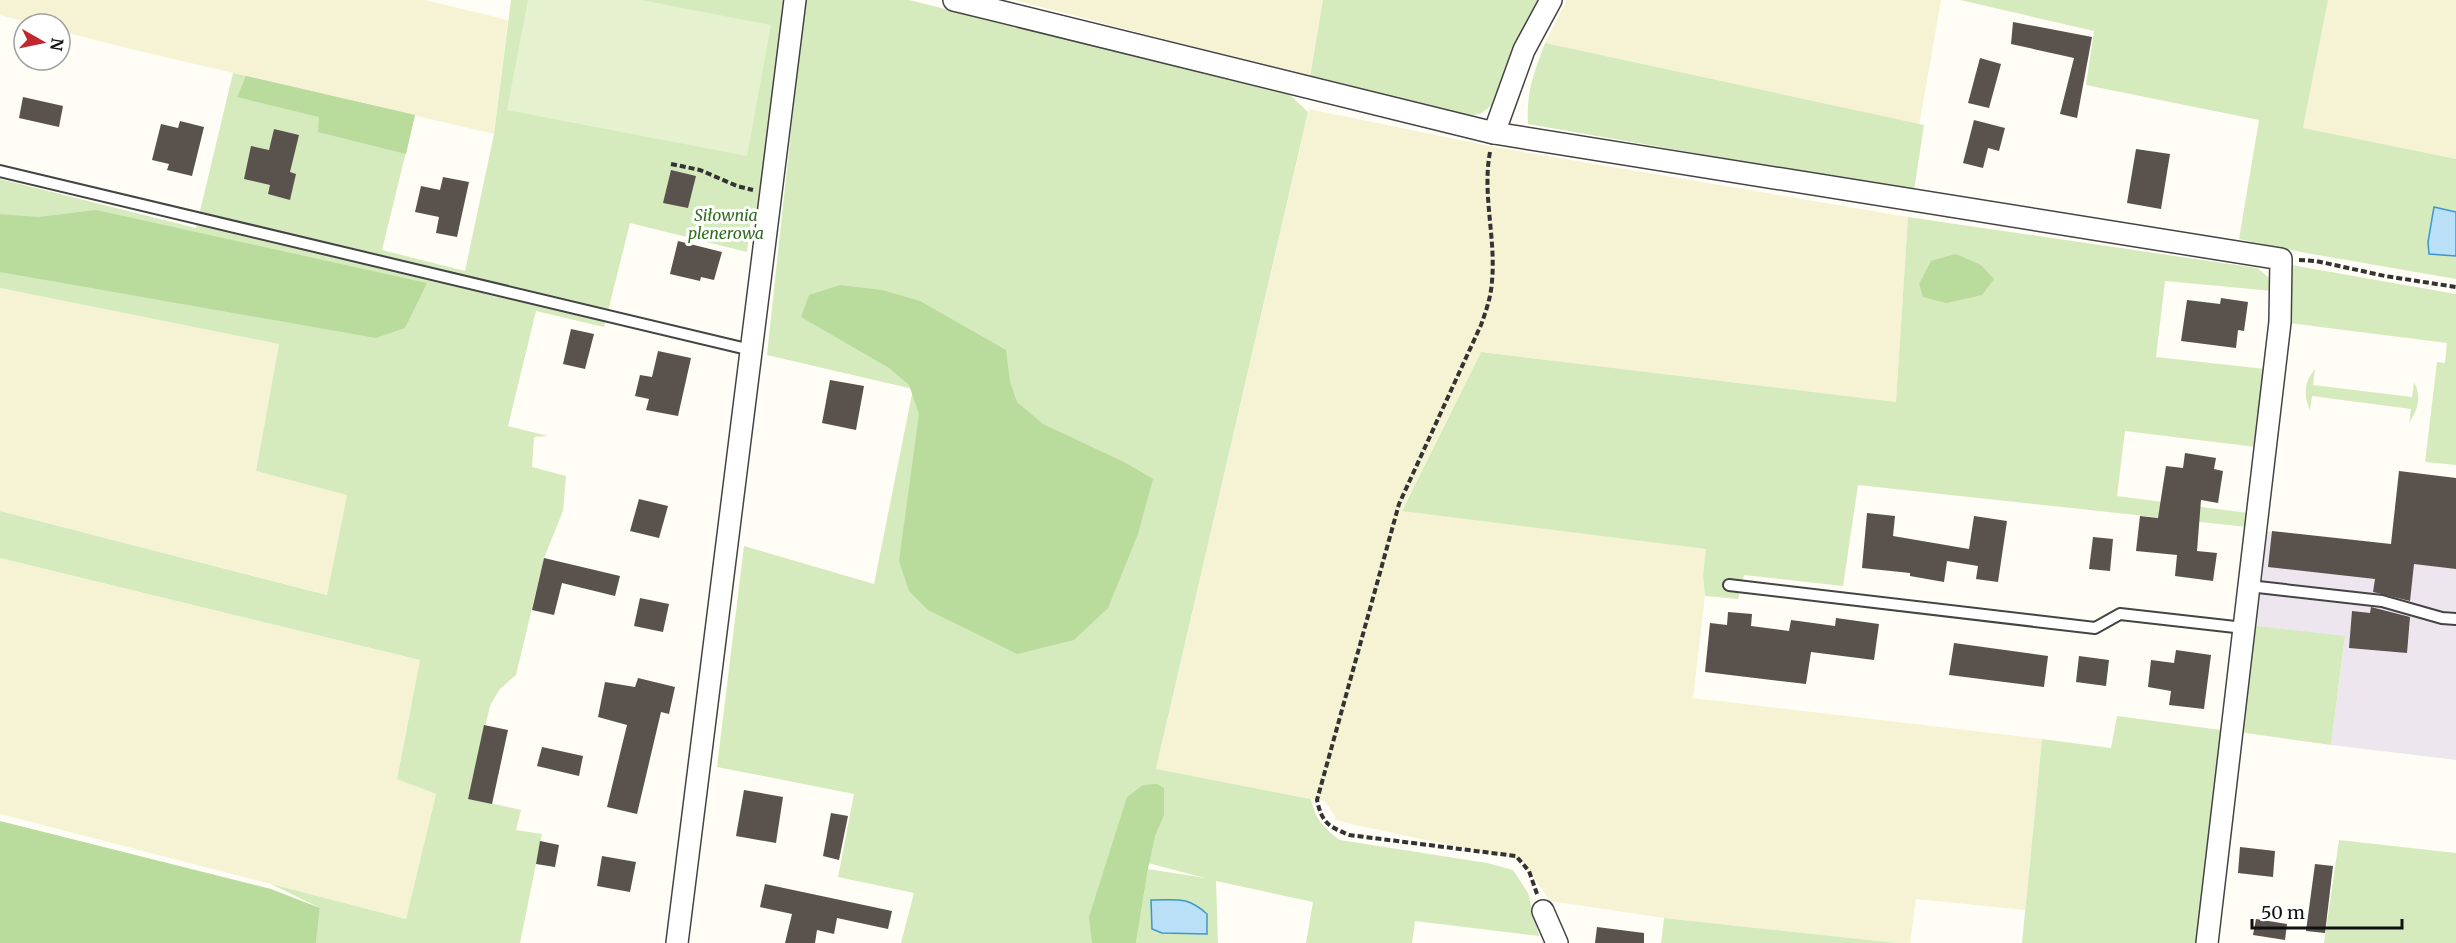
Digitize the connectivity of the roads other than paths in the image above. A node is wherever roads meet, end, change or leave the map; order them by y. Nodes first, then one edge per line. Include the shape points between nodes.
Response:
1 (795, 0) edge
2 (954, 0) edge
3 (1551, 0) edge
4 (1494, 133) junction
5 (0, 171) edge
6 (751, 350) junction
7 (1729, 585) dead end
8 (2249, 586) junction
9 (2456, 619) edge
10 (2244, 628) junction
11 (1543, 911) road end
12 (677, 943) edge
13 (1557, 943) edge
14 (2207, 943) edge

1 - 6 street
2 - 4 street
3 - 4 street via 1524,50
4 - 8 street via 2281,259 2280,322
5 - 6 lane
6 - 12 street
7 - 10 lane via 2095,628 2120,614
8 - 9 lane via 2382,601
8 - 10 street
10 - 14 street
11 - 13 street

